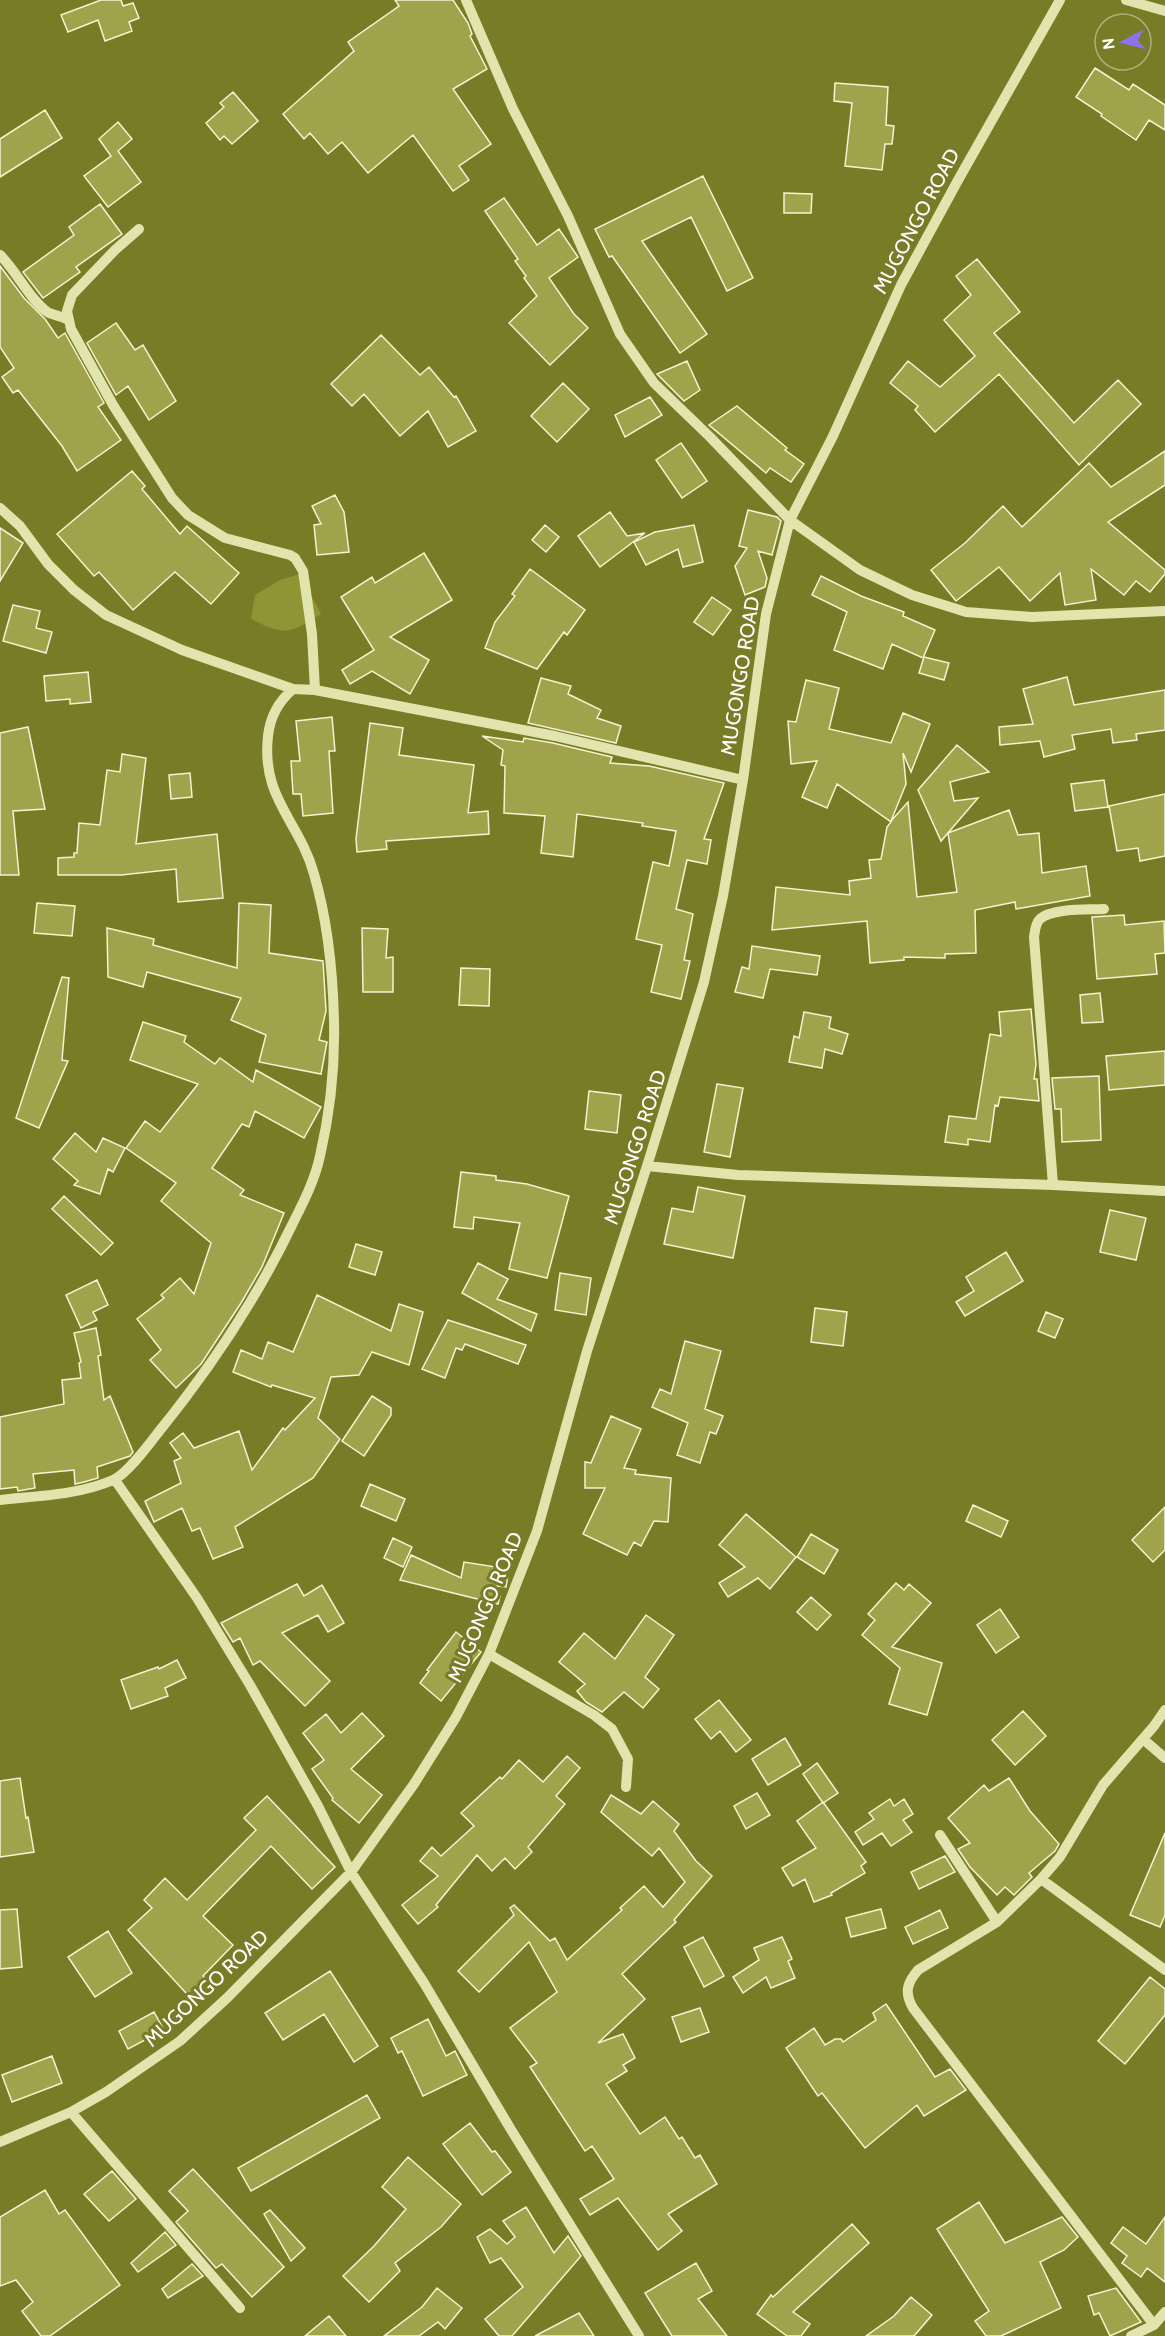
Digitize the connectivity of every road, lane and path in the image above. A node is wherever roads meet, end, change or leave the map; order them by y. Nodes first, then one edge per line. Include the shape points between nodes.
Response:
1 (466, 0) edge
2 (1060, 0) edge
3 (1126, 0) edge
4 (1165, 11) edge
5 (139, 229) dead end
6 (0, 255) edge
7 (68, 319) junction
8 (0, 508) edge
9 (790, 520) junction
10 (1165, 611) edge
11 (293, 689) junction
12 (315, 690) junction
13 (743, 780) junction
14 (1104, 909) dead end
15 (647, 1166) junction
16 (1053, 1185) junction
17 (1165, 1191) edge
18 (115, 1480) junction
19 (0, 1500) edge
20 (489, 1654) junction
21 (1165, 1710) edge
22 (1143, 1739) junction
23 (1165, 1758) edge
24 (626, 1787) dead end
25 (940, 1835) dead end
26 (351, 1872) junction
27 (1041, 1879) junction
28 (998, 1922) junction
29 (1165, 1970) edge
30 (71, 2112) junction
31 (0, 2142) edge
32 (240, 2308) dead end
33 (1165, 2312) edge
34 (1154, 2325) junction
35 (639, 2336) edge
36 (1131, 2336) edge

1 - 9 street via 620,334 654,383
2 - 9 street, MUGONGO ROAD via 901,285 833,436
3 - 4 street
5 - 7 street via 77,289 69,303
6 - 7 street via 48,312
7 - 12 street via 113,405 172,498 188,515 225,538 290,555 299,562 312,634
8 - 11 street via 20,526 48,564 106,615 182,650
9 - 10 street via 860,570 912,595 966,612 1032,617
9 - 13 street, MUGONGO ROAD via 766,614
11 - 12 street
11 - 18 street via 275,711 266,750 267,768 271,787 311,863 326,932 334,1023 333,1063 320,1156 280,1251 213,1361 141,1454
12 - 13 street via 555,736
13 - 15 street, MUGONGO ROAD via 704,982
14 - 16 street via 1050,914 1035,926
15 - 16 street via 738,1175
15 - 20 street, MUGONGO ROAD via 587,1351 537,1531
16 - 17 street
18 - 19 street via 76,1491
18 - 26 street via 197,1598 250,1685
20 - 24 street via 612,1729 628,1759
20 - 26 street, MUGONGO ROAD via 414,1784
21 - 22 street
22 - 23 street
22 - 27 street via 1103,1785 1060,1857
25 - 28 street
26 - 30 street, MUGONGO ROAD via 180,2042
26 - 35 street via 424,1983
27 - 28 street
27 - 29 street
28 - 34 street via 918,1970 910,1980 908,1999
30 - 31 street, MUGONGO ROAD
30 - 32 street
33 - 34 street
34 - 36 street

